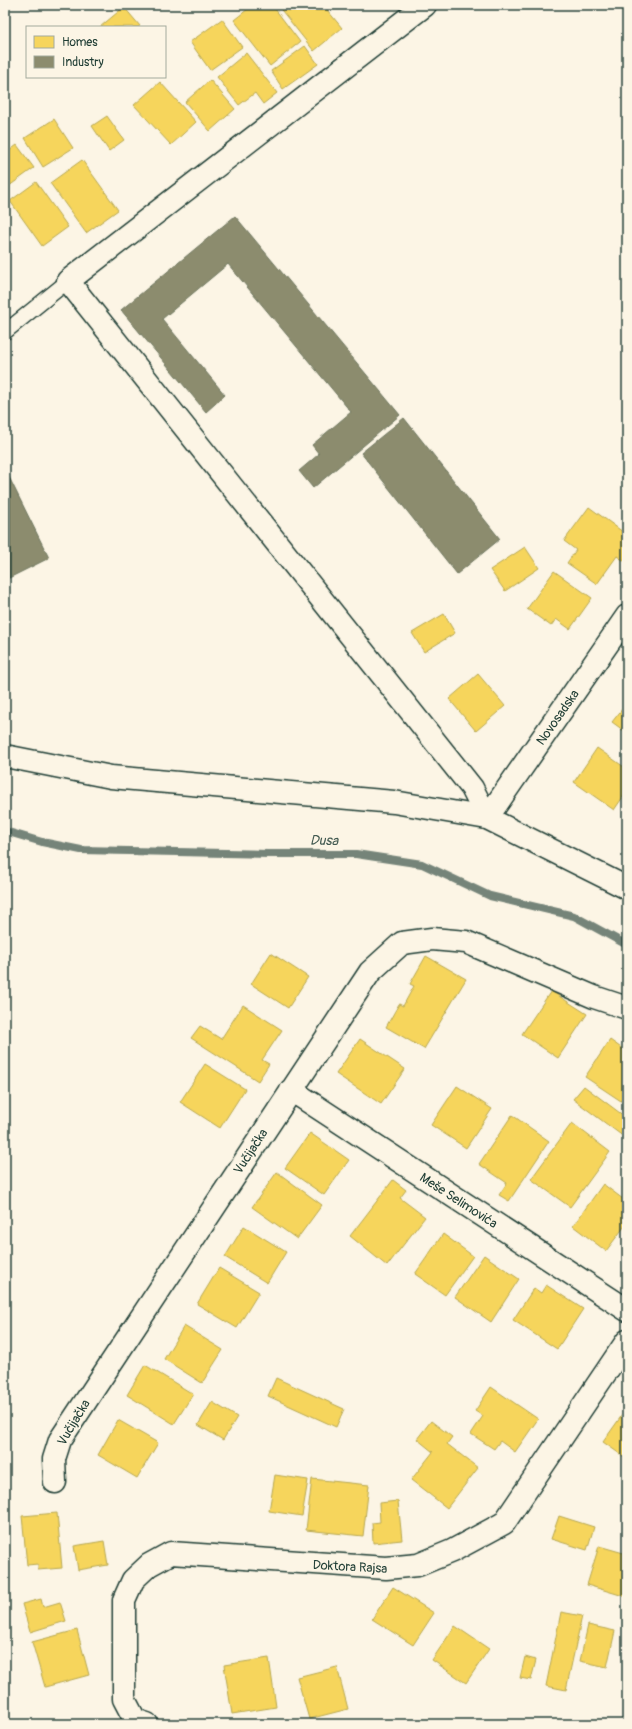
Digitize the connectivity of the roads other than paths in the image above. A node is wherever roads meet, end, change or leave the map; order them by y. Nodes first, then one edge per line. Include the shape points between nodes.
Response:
1 (425, 5) edge
2 (68, 281) junction
3 (5, 332) edge
4 (627, 616) edge
5 (5, 756) edge
6 (487, 818) junction
7 (627, 888) edge
8 (627, 1008) edge
9 (291, 1090) junction
10 (627, 1310) edge
11 (627, 1341) edge
12 (55, 1482) dead end
13 (147, 1724) edge

1 - 2 street
2 - 3 lane
2 - 6 street via 472,788
4 - 6 street, Novosadska
5 - 6 street via 111,777 394,802
6 - 7 street
8 - 9 street, Vučijačka via 594,997 466,942 432,939 402,943 370,972
9 - 10 street, Meše Selimovića
9 - 12 street, Vučijačka via 60,1440 54,1459
11 - 13 street, Doktora Rajsa via 504,1523 452,1551 418,1565 386,1568 171,1553 149,1565 134,1580 124,1600 124,1699 135,1720

